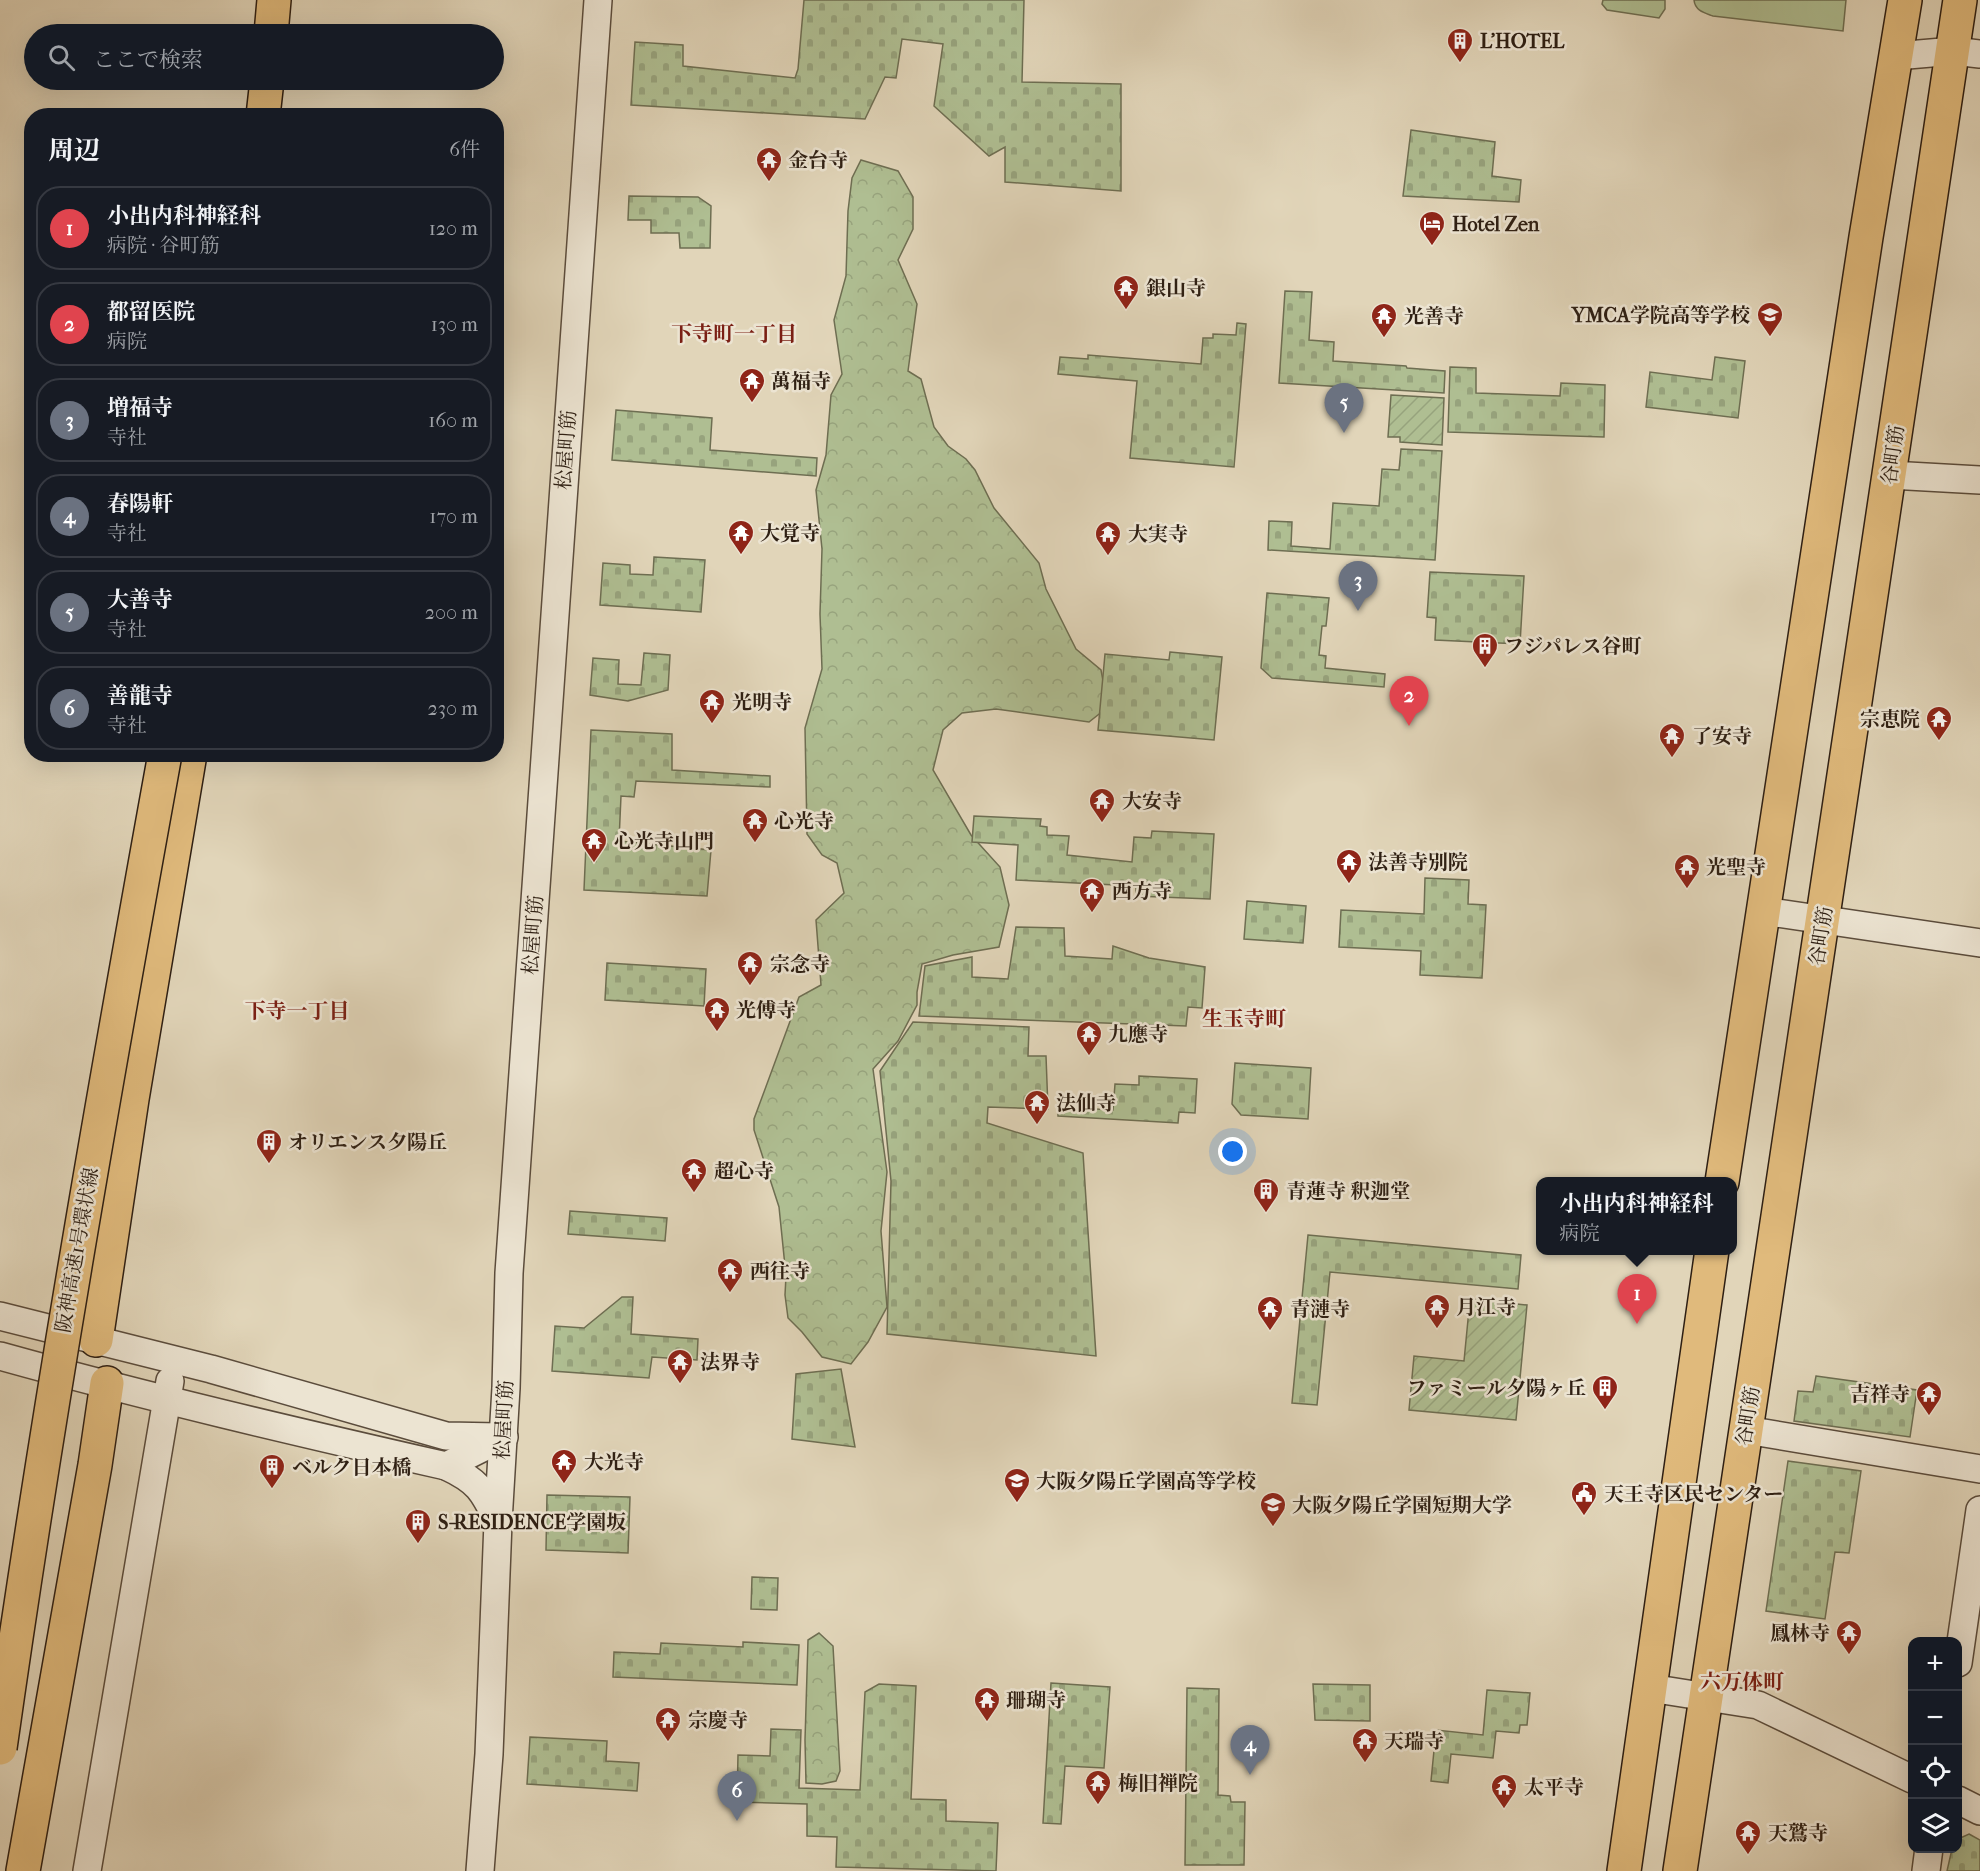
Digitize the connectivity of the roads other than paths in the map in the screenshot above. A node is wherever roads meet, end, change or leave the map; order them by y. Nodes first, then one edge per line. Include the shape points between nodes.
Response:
1 (274, 0) edge
2 (598, 0) edge
3 (1905, 0) edge
4 (1963, 2) edge
5 (272, 24) edge
6 (1967, 53) edge
7 (1896, 56) junction
8 (266, 90) edge
9 (264, 108) edge
10 (1890, 475) junction
11 (1980, 480) edge
12 (164, 762) edge
13 (189, 762) edge
14 (1763, 911) junction
15 (1823, 920) junction
16 (1980, 943) edge
17 (1723, 1177) edge
18 (1711, 1255) edge
19 (0, 1316) edge
20 (96, 1340) junction
21 (0, 1356) edge
22 (174, 1360) junction
23 (107, 1383) junction
24 (166, 1398) junction
25 (1746, 1430) junction
26 (504, 1437) junction
27 (446, 1466) junction
28 (1980, 1469) edge
29 (1980, 1510) edge
30 (498, 1522) junction
31 (1962, 1637) edge
32 (1650, 1688) junction
33 (1705, 1697) junction
34 (0, 1748) edge
35 (1908, 1777) edge
36 (1962, 1802) edge
37 (1980, 1811) edge
38 (1928, 1853) edge
39 (23, 1871) edge
40 (87, 1871) edge
41 (480, 1871) edge
42 (1624, 1871) edge
43 (1680, 1871) edge
44 (1926, 1871) edge

1 - 5 main road
2 - 26 street, 松屋町筋 via 511,1250
3 - 7 main road
4 - 6 main road, 谷町筋
6 - 7 street
6 - 10 main road, 谷町筋
7 - 14 main road
8 - 9 main road
10 - 11 street
10 - 15 main road, 谷町筋
12 - 34 main road, 阪神高速1号環状線, bridge via 70,1288
13 - 20 main road
14 - 15 street
14 - 17 main road
15 - 16 street
15 - 25 main road, 谷町筋
18 - 32 main road
19 - 20 street
20 - 22 street
21 - 23 street
22 - 24 street
22 - 26 street via 446,1437
23 - 24 street
23 - 39 main road
24 - 27 street
24 - 40 street
25 - 28 street
25 - 33 main road, 谷町筋
26 - 27 street
26 - 30 street, 松屋町筋
27 - 30 street via 476,1484
29 - 31 street
30 - 41 street, 松屋町筋
32 - 33 street
32 - 42 main road
33 - 35 street via 1758,1705
33 - 43 main road, 谷町筋
36 - 37 street
38 - 44 street

